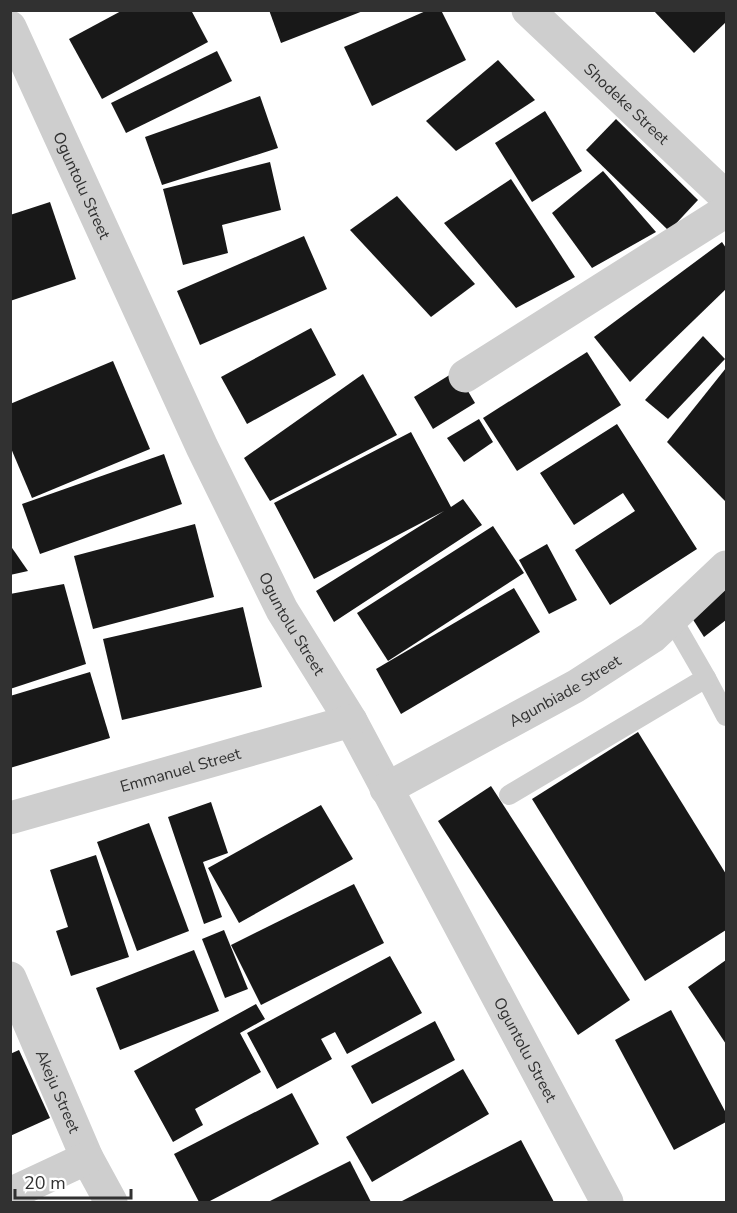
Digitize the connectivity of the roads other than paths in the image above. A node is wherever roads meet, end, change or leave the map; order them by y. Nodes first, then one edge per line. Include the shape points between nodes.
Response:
1 (528, 10) edge
2 (10, 27) edge
3 (726, 197) edge
4 (726, 211) edge
5 (465, 376) dead end
6 (726, 567) edge
7 (672, 619) junction
8 (706, 678) junction
9 (726, 716) edge
10 (351, 721) junction
11 (386, 789) junction
12 (509, 795) dead end
13 (10, 818) edge
14 (10, 978) edge
15 (87, 1158) junction
16 (10, 1194) edge
17 (111, 1203) edge
18 (607, 1203) edge

1 - 3 street, Shodeke Street
2 - 10 street, Oguntolu Street via 202,447 282,610
4 - 5 street
6 - 7 street, Agunbiade Street
7 - 8 lane
7 - 11 street, Agunbiade Street via 652,637 576,686
8 - 9 lane
8 - 12 lane
10 - 11 street, Oguntolu Street
10 - 13 street, Emmanuel Street
11 - 18 street, Oguntolu Street
14 - 15 street, Akeju Street
15 - 16 street
15 - 17 street, Akeju Street

